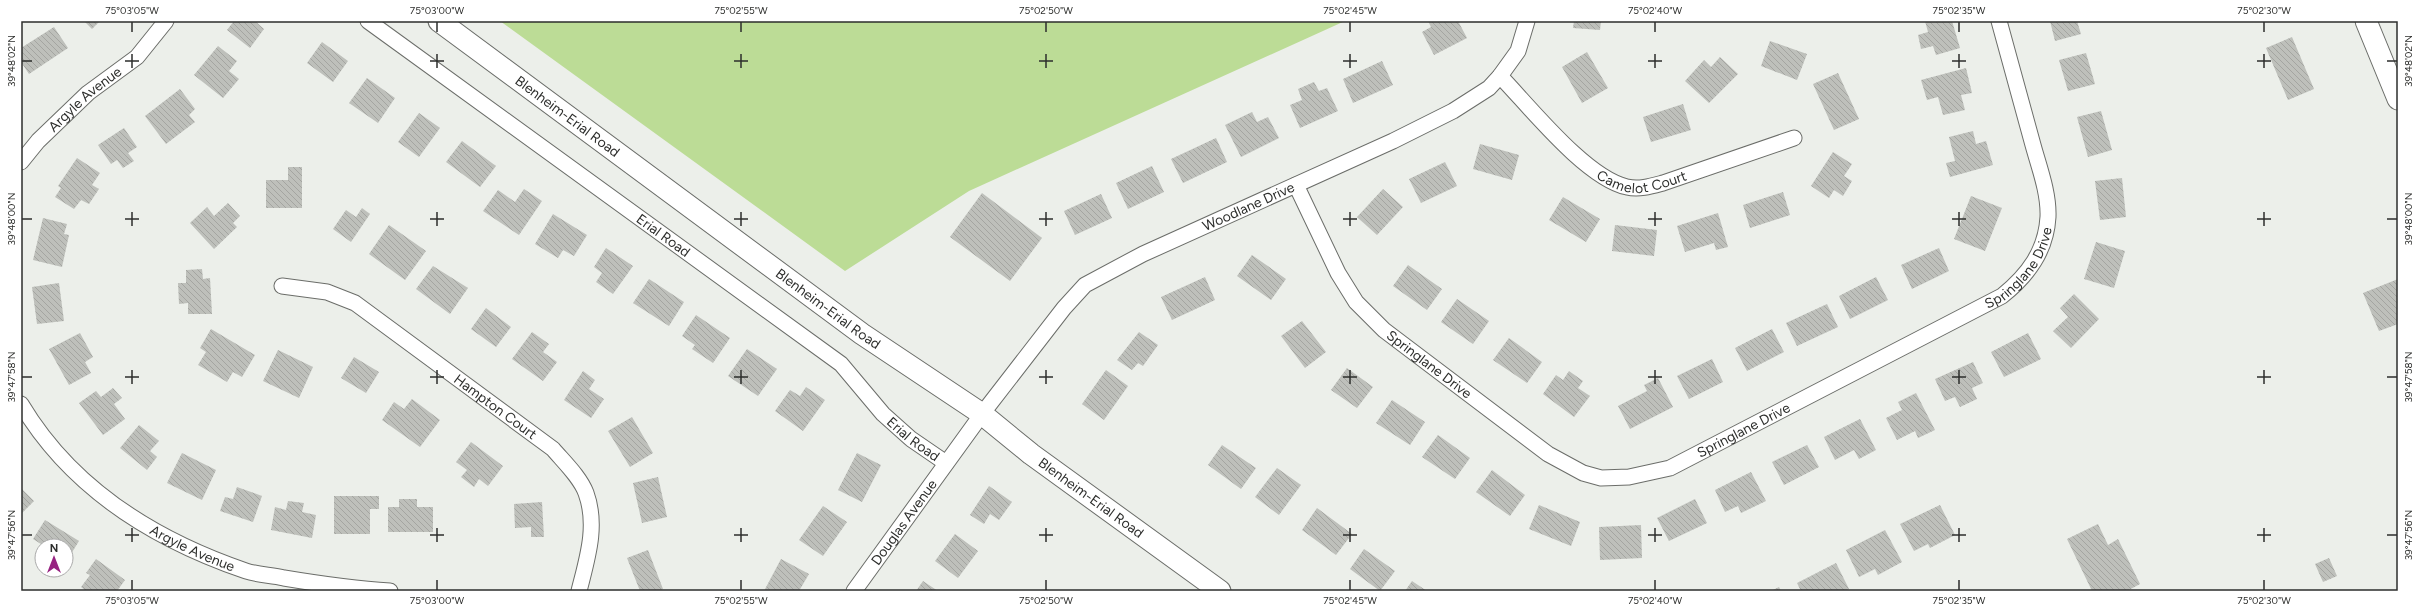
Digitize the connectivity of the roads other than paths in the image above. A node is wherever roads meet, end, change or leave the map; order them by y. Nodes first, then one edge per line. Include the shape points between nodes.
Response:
1 (166, 21) edge
2 (368, 21) edge
3 (439, 21) edge
4 (1527, 21) edge
5 (1999, 21) edge
6 (2366, 21) edge
7 (1500, 76) junction
8 (2398, 99) edge
9 (1794, 138) dead end
10 (21, 162) edge
11 (1296, 185) junction
12 (282, 286) dead end
13 (21, 404) edge
14 (982, 414) junction
15 (946, 463) junction
16 (347, 590) edge
17 (390, 591) edge
18 (579, 591) edge
19 (854, 591) edge
20 (1220, 591) edge

1 - 10 street, Argyle Avenue via 137,57 88,93 38,141
2 - 15 street, Erial Road via 841,364 883,414 911,439
3 - 14 main road, Blenheim-Erial Road via 862,334
4 - 7 street, Woodlane Drive via 1518,51
5 - 11 street, Springlane Drive via 2044,186 2048,216 2039,253 2022,280 2002,296 1670,468 1629,477 1601,478 1583,473 1548,454 1384,330 1356,302 1338,273
6 - 8 main road
7 - 9 street, Camelot Court via 1578,156 1599,174 1629,188 1644,188 1664,183
7 - 11 street, Woodlane Drive via 1489,88 1453,111
11 - 14 street, Woodlane Drive via 1143,254 1085,285 1064,308
12 - 18 street, Hampton Court via 327,292 355,303 553,448 586,493 592,522 590,546
13 - 16 street, Argyle Avenue via 57,455 105,499 157,533 246,571
14 - 15 street, Douglas Avenue
14 - 20 main road, Blenheim-Erial Road via 1032,454
15 - 19 street, Douglas Avenue
16 - 17 street, Argyle Avenue

